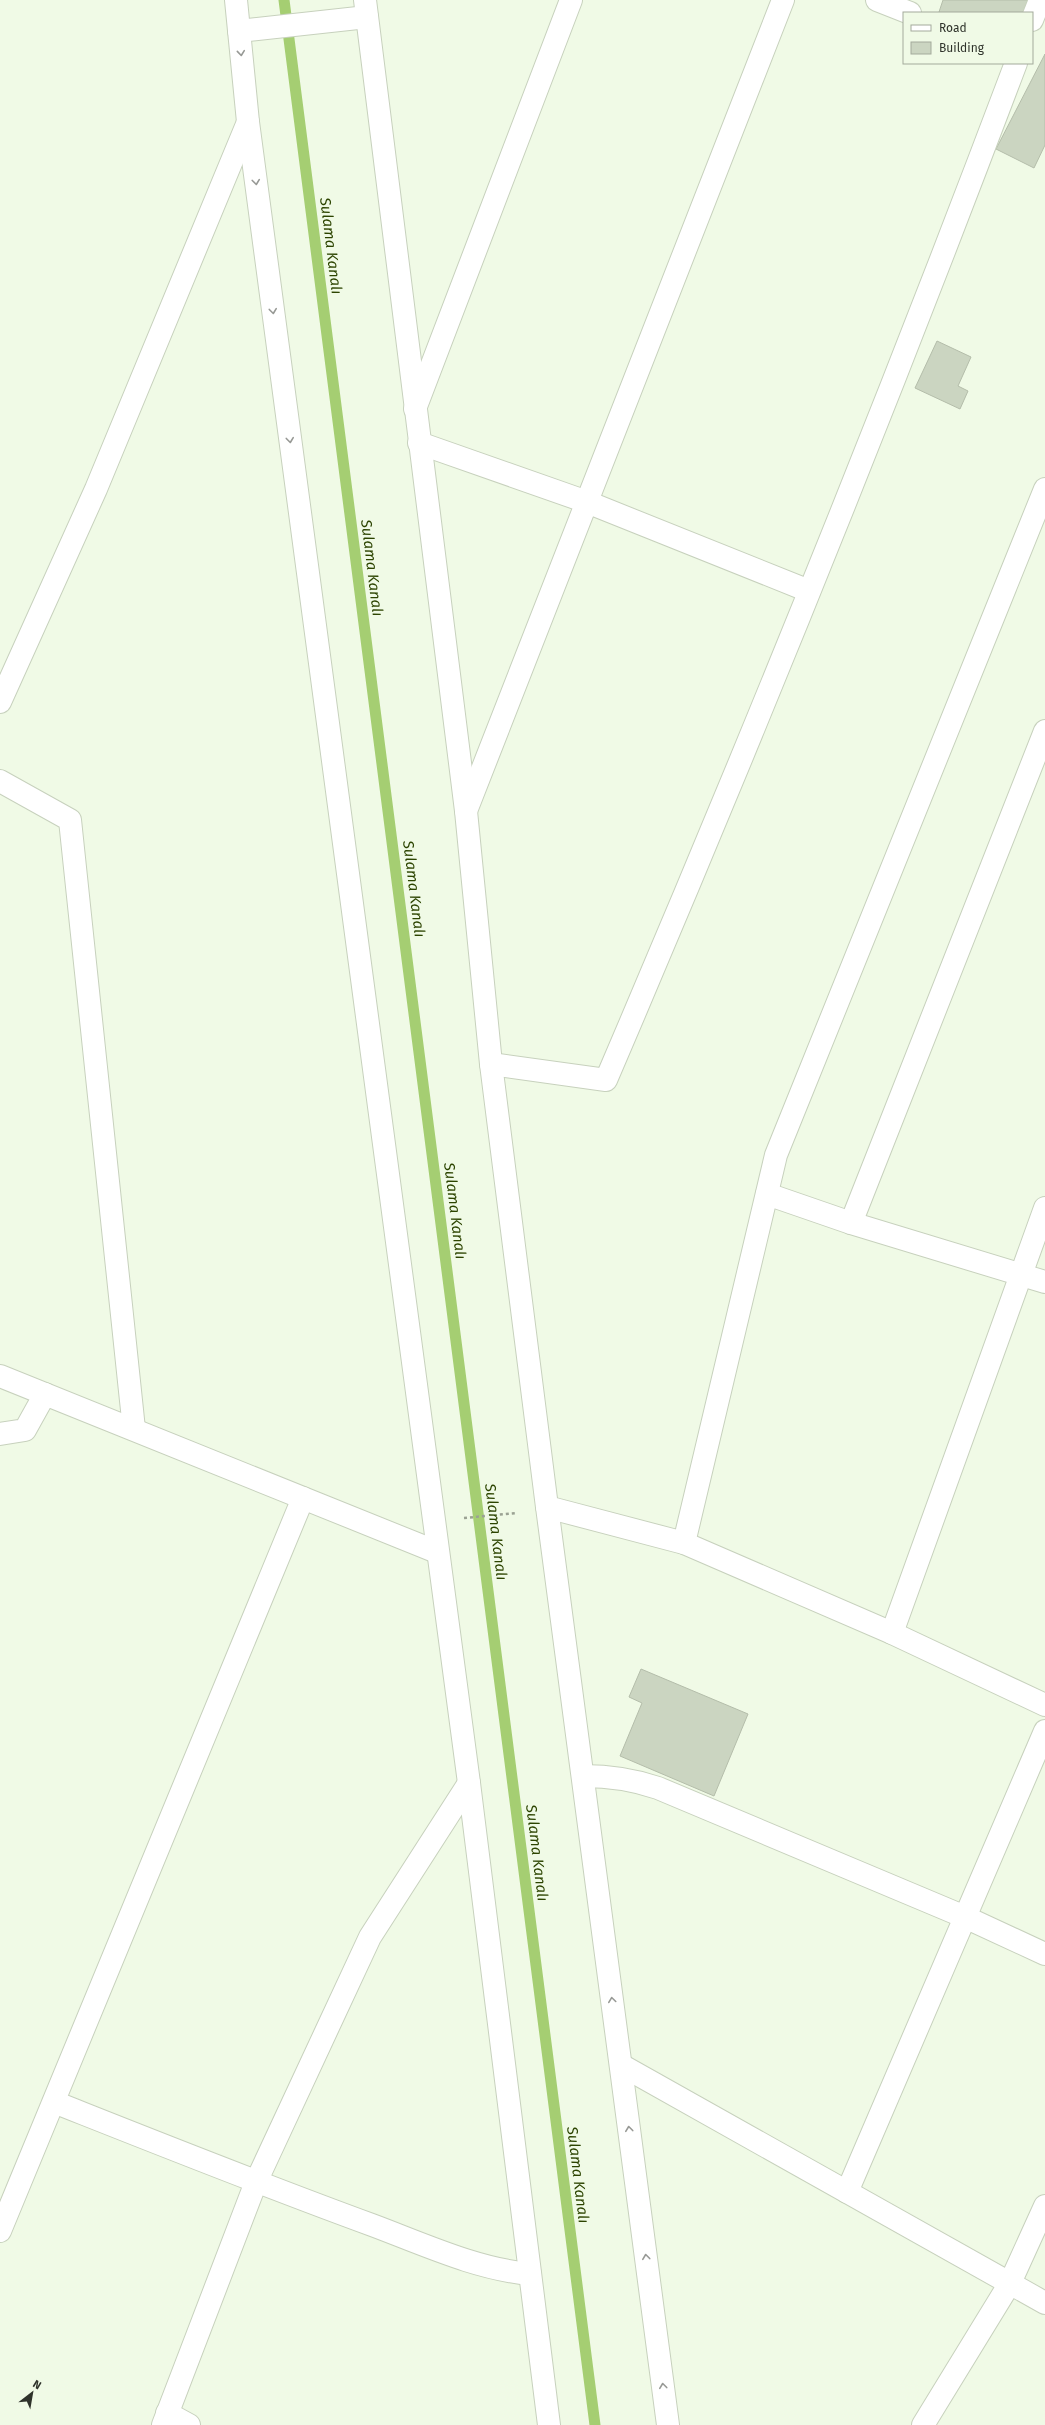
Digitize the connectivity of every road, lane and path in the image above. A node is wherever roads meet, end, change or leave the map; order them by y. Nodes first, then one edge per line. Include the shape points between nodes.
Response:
1 (236, 0) edge
2 (571, 0) edge
3 (783, 0) edge
4 (877, 0) edge
5 (1040, 0) edge
6 (366, 8) edge
7 (907, 12) edge
8 (1033, 18) edge
9 (239, 31) junction
10 (1016, 64) edge
11 (248, 122) junction
12 (415, 409) junction
13 (419, 443) junction
14 (1045, 489) edge
15 (587, 502) junction
16 (809, 590) junction
17 (0, 702) edge
18 (1045, 731) edge
19 (0, 781) edge
20 (466, 811) junction
21 (491, 1064) junction
22 (767, 1194) junction
23 (1045, 1208) edge
24 (851, 1223) junction
25 (1022, 1274) junction
26 (1045, 1282) edge
27 (0, 1376) edge
28 (45, 1394) junction
29 (134, 1429) junction
30 (0, 1434) edge
31 (303, 1498) junction
32 (547, 1507) junction
33 (520, 1512) dead end
34 (458, 1518) dead end
35 (684, 1543) junction
36 (437, 1552) junction
37 (892, 1633) junction
38 (1045, 1705) edge
39 (1045, 1731) edge
40 (583, 1776) junction
41 (469, 1783) junction
42 (965, 1917) junction
43 (1045, 1954) edge
44 (621, 2065) junction
45 (54, 2102) junction
46 (256, 2182) junction
47 (847, 2192) junction
48 (1045, 2206) edge
49 (0, 2231) edge
50 (530, 2274) junction
51 (1010, 2283) junction
52 (1045, 2303) edge
53 (165, 2419) edge
54 (188, 2425) edge
55 (549, 2425) edge
56 (668, 2425) edge
57 (923, 2425) edge

1 - 9 street
2 - 12 street
3 - 15 street
4 - 7 street
5 - 8 street
6 - 9 street
6 - 12 street
9 -> 11 street
10 - 16 street via 949,240
11 - 17 street via 96,489
11 -> 36 street
12 - 13 street
13 - 15 street
13 - 20 street
14 - 22 street via 776,1155
15 - 16 street
15 - 20 street
16 - 21 street via 708,843 606,1080
18 - 24 street
19 - 29 street via 70,820
20 - 21 street
21 - 32 street
22 - 24 street
22 - 35 street
23 - 25 street
24 - 25 street
25 - 26 street
25 - 37 street
27 - 28 street
28 - 29 street
28 - 30 street via 25,1430
29 - 31 street
31 - 36 street
31 - 45 street
32 - 35 street
32 - 40 street
33 - 34 path
35 - 37 street
36 - 41 street
37 - 38 street
39 - 42 street
40 - 42 street via 610,1776 658,1788
44 -> 40 street
41 - 46 street via 370,1936
41 - 50 street
42 - 43 street
42 - 47 street
44 - 47 street
56 -> 44 street
45 - 46 street
45 - 49 street
46 - 50 street via 485,2266 511,2273
46 - 53 street
47 - 51 street
48 - 51 street
50 - 55 street
51 - 52 street
51 - 57 street
53 - 54 street

